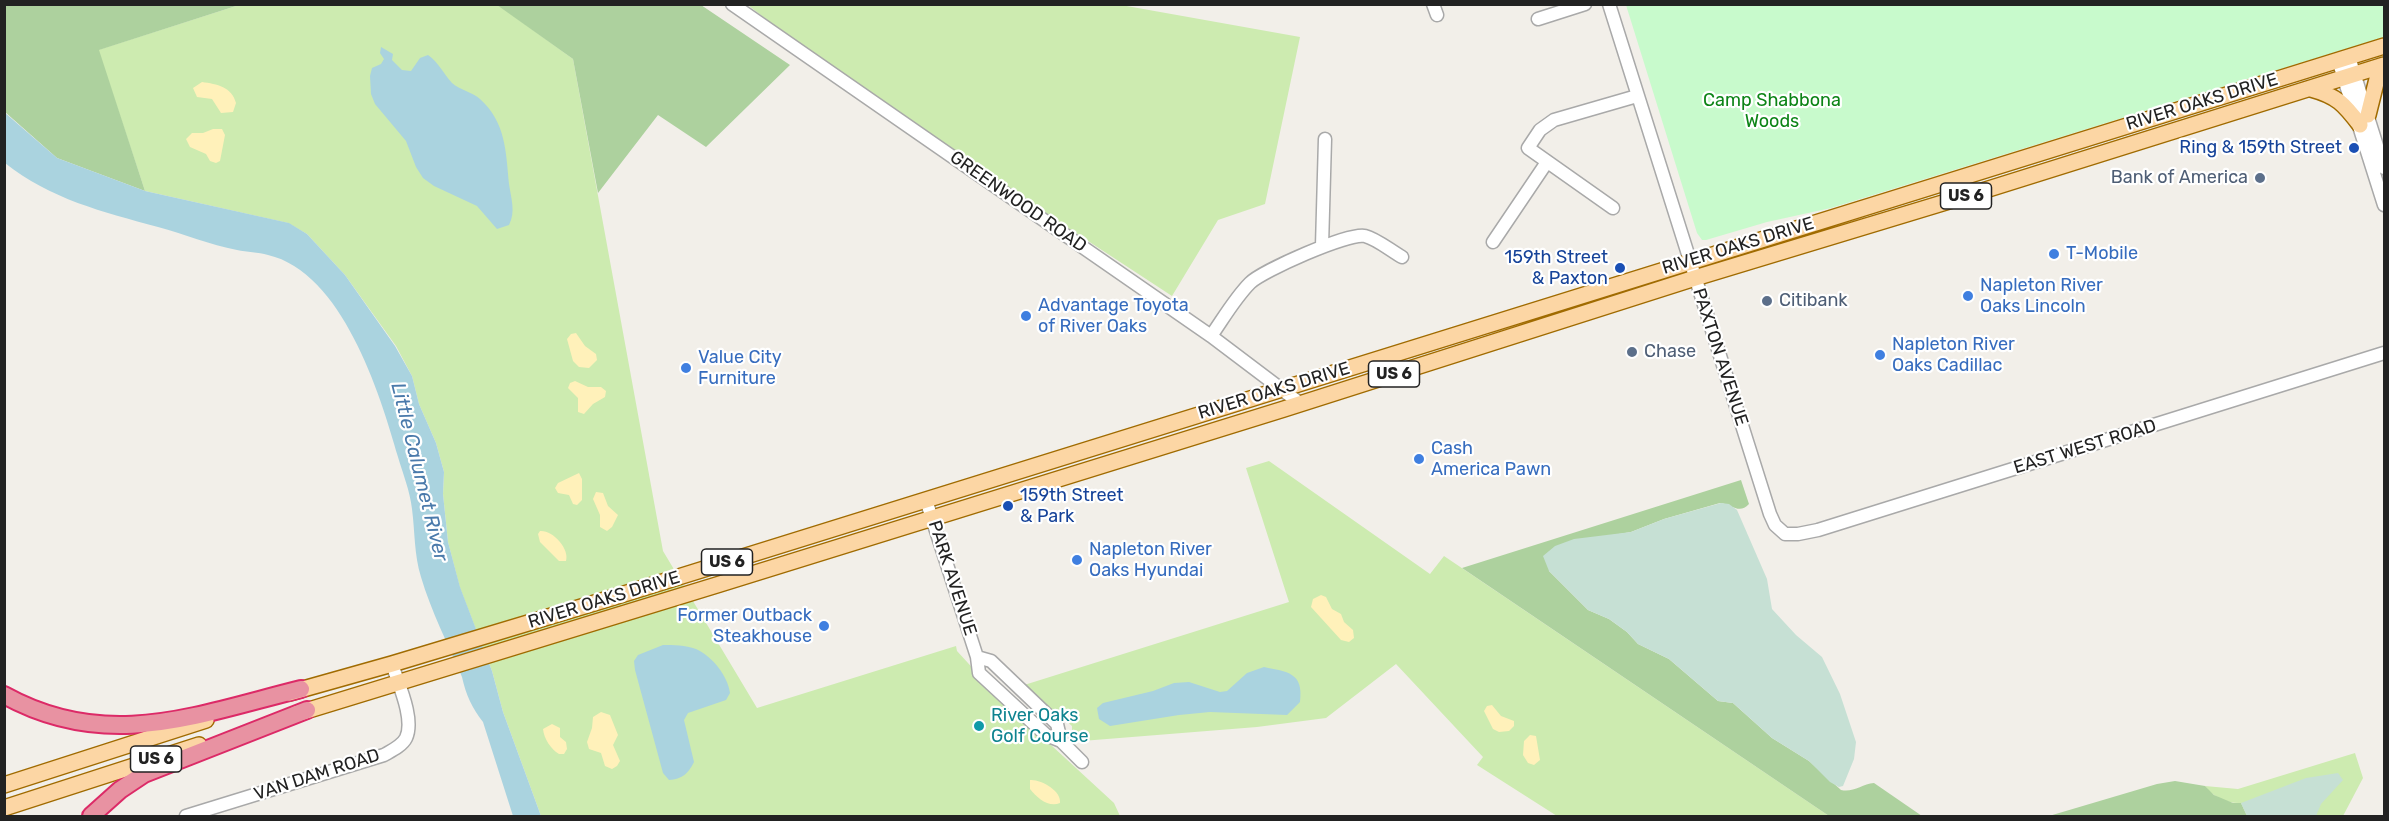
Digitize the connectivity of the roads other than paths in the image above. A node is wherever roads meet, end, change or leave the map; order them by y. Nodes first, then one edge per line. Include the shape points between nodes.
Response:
1 (732, 4) edge
2 (1585, 4) edge
3 (1609, 4) edge
4 (1538, 19) dead end
5 (2385, 46) edge
6 (2344, 58) junction
7 (2385, 67) edge
8 (2349, 76) junction
9 (2311, 89) junction
10 (1637, 96) junction
11 (2364, 120) junction
12 (1325, 139) dead end
13 (1547, 162) junction
14 (2385, 168) edge
15 (2385, 205) edge
16 (1613, 208) dead end
17 (1493, 242) dead end
18 (1322, 246) junction
19 (1402, 257) dead end
20 (1690, 260) junction
21 (1695, 278) junction
22 (1211, 336) junction
23 (2385, 353) edge
24 (1281, 389) junction
25 (1301, 404) junction
26 (926, 500) junction
27 (932, 518) junction
28 (1785, 534) joint
29 (392, 664) junction
30 (398, 683) junction
31 (301, 689) junction
32 (4, 695) edge
33 (307, 710) junction
34 (1082, 762) dead end
35 (4, 785) edge
36 (4, 808) edge
37 (91, 816) edge
38 (186, 816) edge

1 - 22 street, GREENWOOD ROAD
2 - 4 street
3 - 10 street, PAXTON AVENUE
5 - 6 main road, RIVER OAKS DRIVE / US 6
6 - 8 street
6 - 20 main road, RIVER OAKS DRIVE / US 6
7 - 8 main road, RIVER OAKS DRIVE / US 6
7 - 11 main road via 2377,79
8 - 9 main road, RIVER OAKS DRIVE / US 6
8 - 11 street
9 - 11 main road via 2330,94
9 - 21 main road, RIVER OAKS DRIVE / US 6
10 - 13 street via 1554,120 1540,130 1528,148
10 - 20 street, PAXTON AVENUE
11 - 14 street
11 - 15 street
12 - 18 street
13 - 16 street
13 - 17 street
18 - 19 street via 1365,236
18 - 22 street via 1250,283
20 - 21 street, PAXTON AVENUE
20 - 24 main road, RIVER OAKS DRIVE / US 6
21 - 25 main road, RIVER OAKS DRIVE / US 6
21 - 28 street, PAXTON AVENUE via 1770,514
22 - 24 street, GREENWOOD ROAD
23 - 28 street, EAST WEST ROAD via 1818,530
24 - 25 street, GREENWOOD ROAD
24 - 26 main road, RIVER OAKS DRIVE / US 6
25 - 27 main road, RIVER OAKS DRIVE / US 6
26 - 27 street, PARK AVENUE
26 - 29 main road, RIVER OAKS DRIVE / US 6
27 - 30 main road, RIVER OAKS DRIVE / US 6
27 - 34 street, PARK AVENUE via 977,657 978,673
29 - 30 street, VAN DAM ROAD
29 - 31 main road, RIVER OAKS DRIVE / US 6
30 - 33 main road, RIVER OAKS DRIVE / US 6
30 - 38 street, VAN DAM ROAD via 408,724 406,738 397,747 384,755
31 - 32 highway via 139,725 66,720 42,714
31 - 35 main road, US 6
33 - 36 main road, US 6
33 - 37 highway via 144,774

